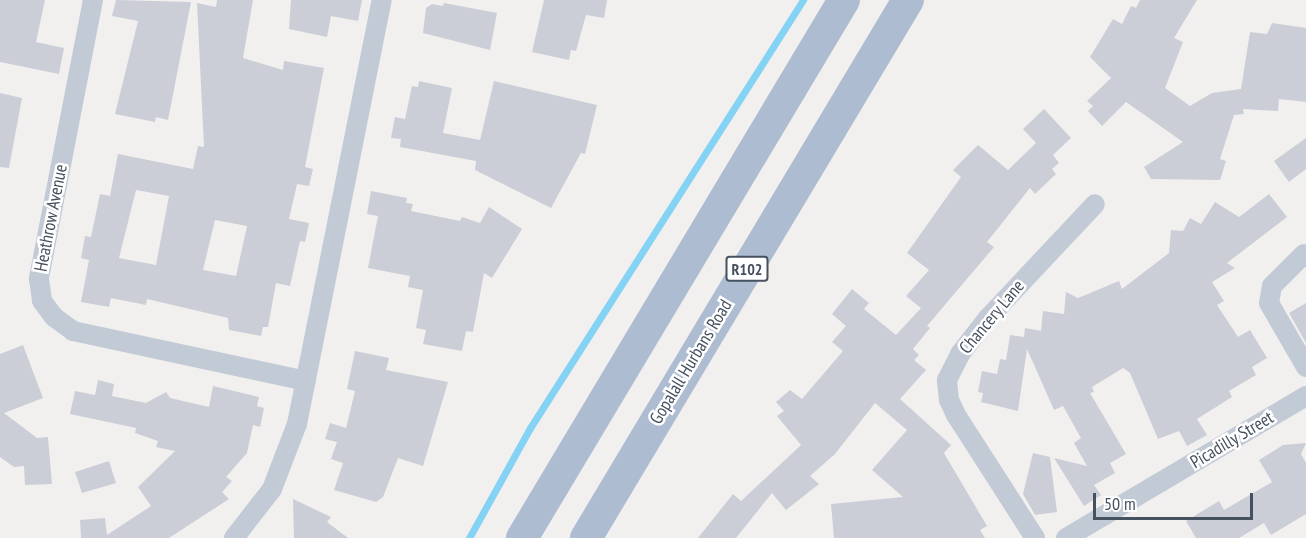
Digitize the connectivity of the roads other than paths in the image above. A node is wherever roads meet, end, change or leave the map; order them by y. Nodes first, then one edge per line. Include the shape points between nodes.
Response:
1 (93, 0) edge
2 (381, 0) edge
3 (844, 0) edge
4 (908, 0) edge
5 (1095, 204) dead end
6 (1304, 254) dead end
7 (1306, 367) edge
8 (306, 381) junction
9 (1306, 396) edge
10 (234, 538) edge
11 (522, 538) edge
12 (586, 538) edge
13 (1035, 538) edge
14 (1066, 538) edge

1 - 8 street, Heathrow Avenue via 39,279 42,300 54,317 73,331
2 - 8 street
3 - 11 main road
4 - 12 main road, Gopalall Hurbans Road / R102
5 - 13 street, Chancery Lane via 988,318 960,354 947,380 956,416
6 - 7 street via 1272,286 1269,303
8 - 10 street via 297,424 272,489
9 - 14 street, Picadilly Street

